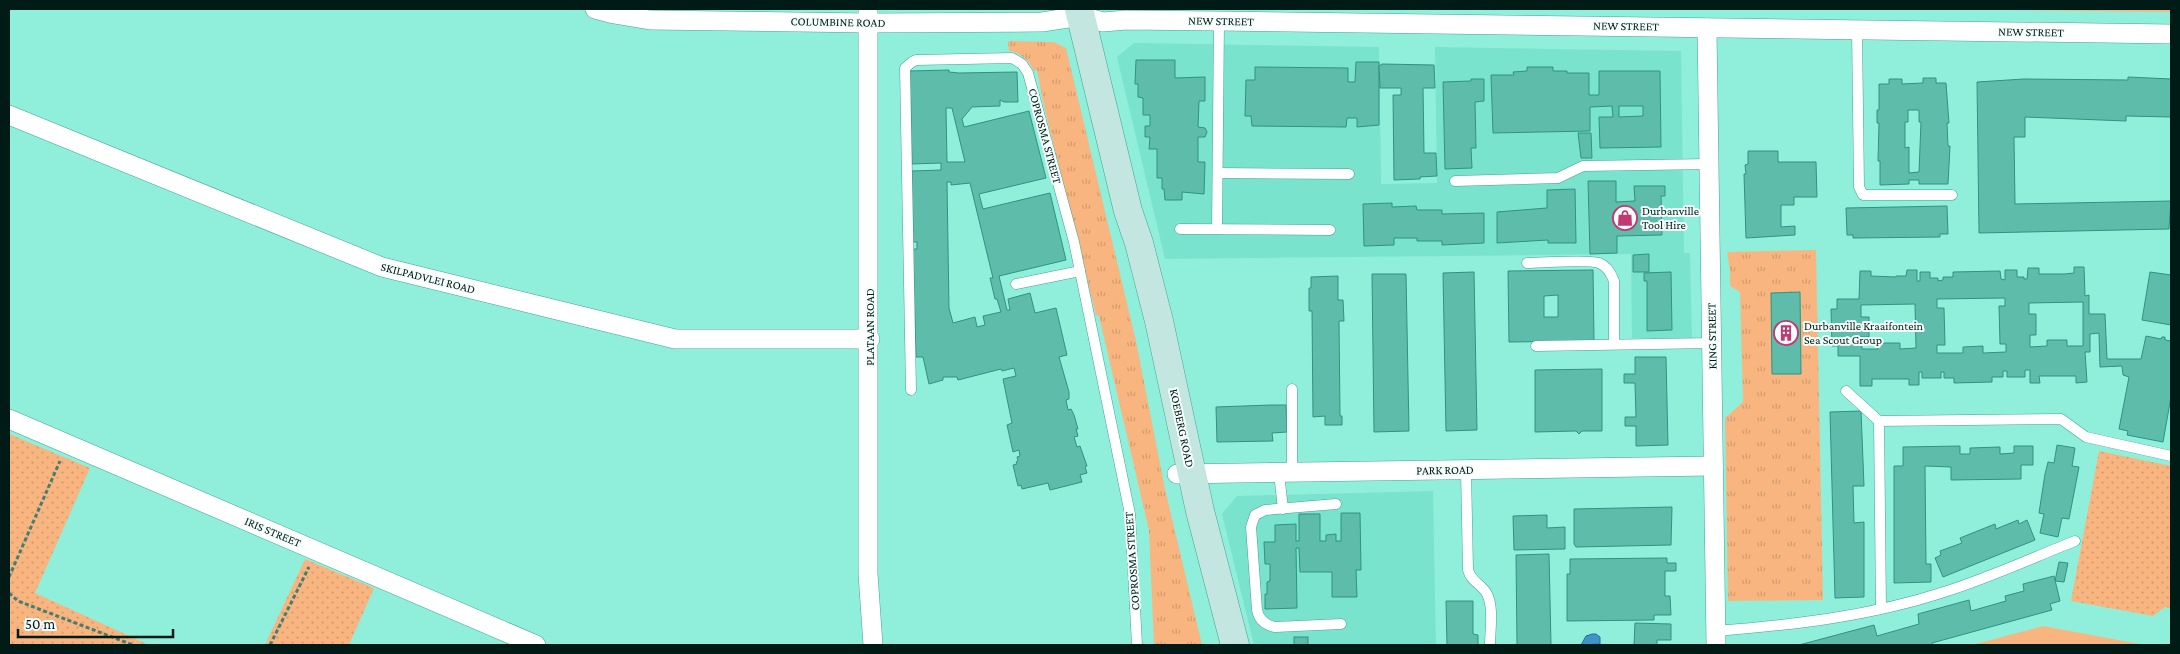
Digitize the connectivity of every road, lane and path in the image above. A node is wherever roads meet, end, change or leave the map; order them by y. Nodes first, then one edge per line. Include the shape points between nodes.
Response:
1 (596, 9) edge
2 (1080, 13) edge
3 (868, 16) edge
4 (1219, 21) junction
5 (1707, 28) junction
6 (1857, 30) junction
7 (2171, 34) edge
8 (9, 116) edge
9 (1709, 164) junction
10 (1218, 173) junction
11 (1349, 174) dead end
12 (1455, 181) dead end
13 (1952, 194) dead end
14 (1180, 229) dead end
15 (1217, 229) junction
16 (1330, 230) dead end
17 (1527, 263) dead end
18 (1080, 271) junction
19 (1016, 284) dead end
20 (870, 339) junction
21 (1712, 343) junction
22 (1614, 344) junction
23 (1536, 346) dead end
24 (1292, 388) dead end
25 (911, 390) dead end
26 (1846, 391) dead end
27 (9, 420) edge
28 (1879, 421) junction
29 (68, 444) junction
30 (2171, 456) edge
31 (1714, 466) junction
32 (1466, 470) junction
33 (1286, 473) junction
34 (1185, 474) junction
35 (1336, 504) dead end
36 (1283, 509) junction
37 (2076, 541) dead end
38 (318, 551) junction
39 (9, 577) edge
40 (9, 593) edge
41 (1881, 608) junction
42 (1341, 624) dead end
43 (1716, 638) edge
44 (133, 645) edge
45 (270, 645) edge
46 (536, 645) edge
47 (872, 645) edge
48 (1137, 645) edge
49 (1220, 645) edge
50 (1235, 645) edge
51 (1490, 645) edge

1 - 3 street, COLUMBINE ROAD via 650,20
2 - 3 street, COLUMBINE ROAD via 1042,22
2 - 4 street, NEW STREET via 1103,22
2 - 34 main road, KOEBERG ROAD via 1128,211 1131,250
3 - 20 street, PLATAAN ROAD
4 - 5 street, NEW STREET
4 - 10 lane
5 - 6 street, NEW STREET
5 - 9 street, KING STREET
6 - 7 street, NEW STREET
6 - 13 lane via 1859,187 1862,195
8 - 20 street, SKILPADVLEI ROAD via 382,267 675,339
9 - 12 lane via 1583,166 1558,178
9 - 21 street, KING STREET
10 - 11 lane
10 - 15 lane
14 - 15 lane
15 - 16 lane
17 - 22 lane via 1591,262 1605,267 1614,281
18 - 19 lane
18 - 25 lane, COPROSMA STREET via 1026,68 1012,58 912,62 906,68
18 - 48 lane, COPROSMA STREET via 1130,514
20 - 47 street, PLATAAN ROAD via 868,574
21 - 22 lane
21 - 31 street, KING STREET
22 - 23 lane
24 - 33 lane
26 - 28 lane
27 - 29 street, IRIS STREET
28 - 30 lane via 2056,418 2066,421 2086,437
28 - 41 lane
29 - 38 street, IRIS STREET
29 - 39 path
31 - 32 street, PARK ROAD
31 - 43 street, KING STREET
32 - 33 street, PARK ROAD
32 - 51 lane via 1468,570 1472,580 1484,589 1489,599
33 - 34 street, PARK ROAD
33 - 36 lane
34 - 49 main road, KOEBERG ROAD
34 - 50 main road, KOEBERG ROAD
35 - 36 lane
36 - 42 lane via 1260,512 1252,521 1258,615 1265,624 1275,627
37 - 41 lane via 1944,592
38 - 45 path
38 - 46 street, IRIS STREET
40 - 44 path via 18,601
41 - 43 lane

